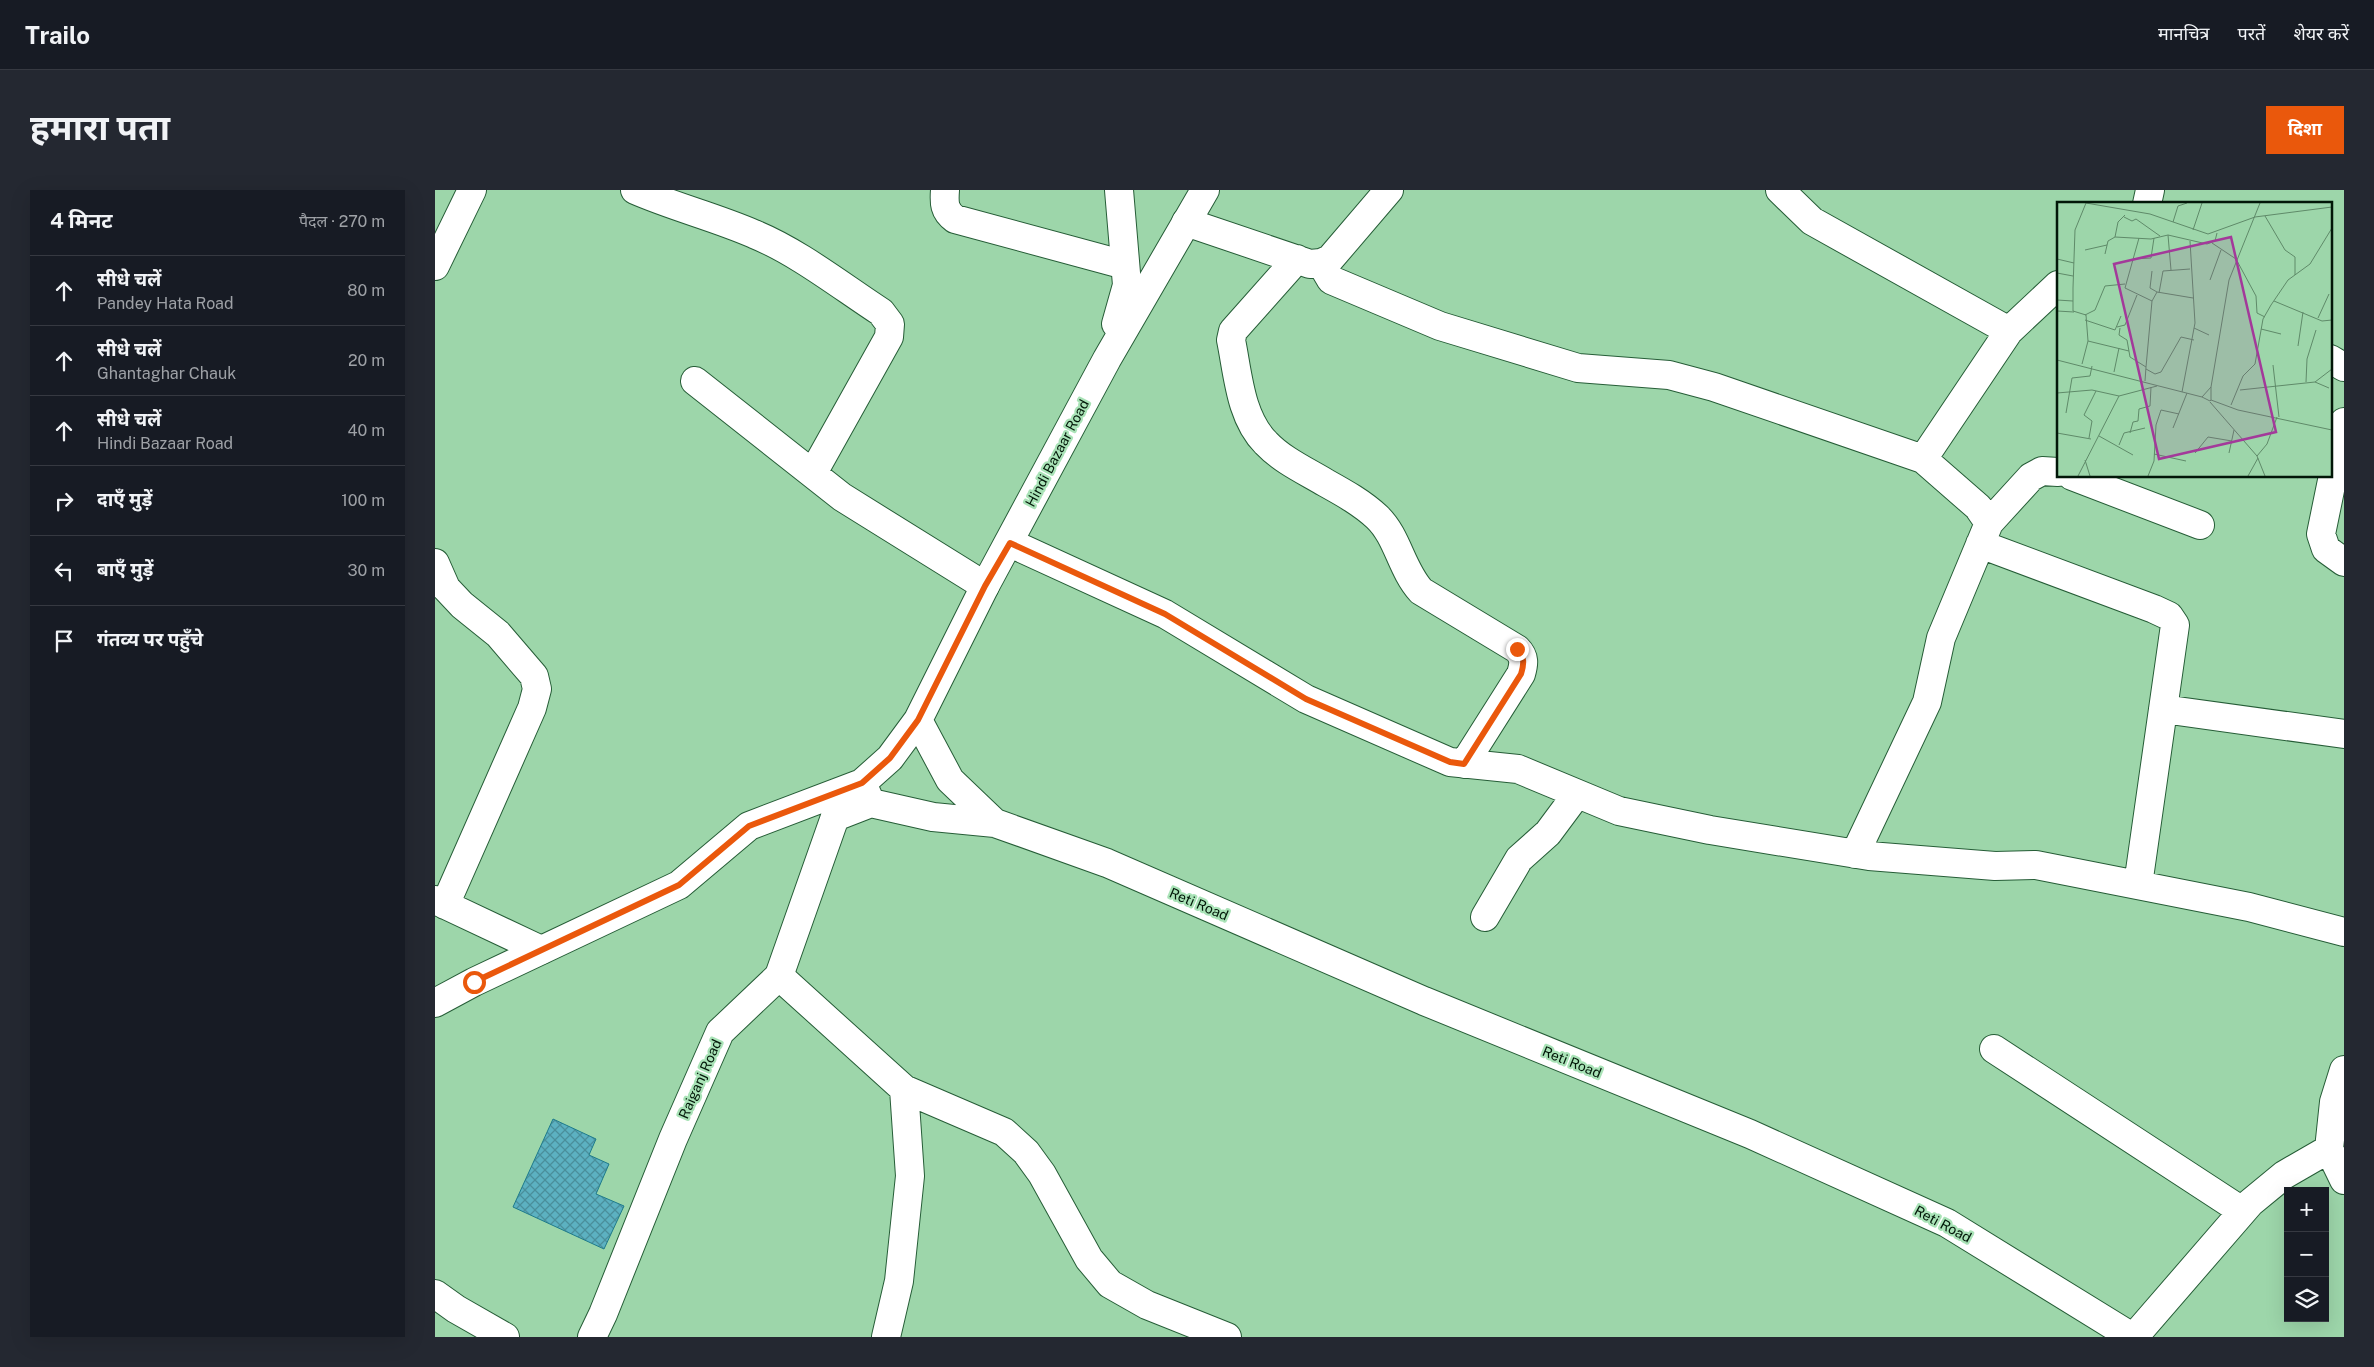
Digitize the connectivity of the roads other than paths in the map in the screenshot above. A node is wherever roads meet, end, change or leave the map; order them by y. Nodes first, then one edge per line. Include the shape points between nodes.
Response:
1 (472, 190) edge
2 (635, 190) edge
3 (945, 190) edge
4 (1119, 190) edge
5 (1205, 190) edge
6 (1389, 190) edge
7 (1780, 190) edge
8 (1186, 222) junction
9 (1309, 261) junction
10 (1125, 265) junction
11 (435, 266) edge
12 (2057, 286) edge
13 (2009, 331) junction
14 (1107, 359) junction
15 (2331, 360) edge
16 (2344, 367) edge
17 (695, 381) dead end
18 (2344, 422) edge
19 (1923, 459) junction
20 (2057, 472) edge
21 (813, 473) junction
22 (2077, 478) edge
23 (2200, 525) dead end
24 (1985, 533) junction
25 (1010, 543) junction
26 (2344, 562) edge
27 (435, 563) edge
28 (985, 586) junction
29 (2163, 709) junction
30 (918, 720) junction
31 (2344, 734) edge
32 (1464, 764) junction
33 (867, 793) junction
34 (1577, 794) junction
35 (995, 824) junction
36 (1855, 854) junction
37 (2137, 885) junction
38 (440, 903) edge
39 (1485, 917) dead end
40 (2344, 932) edge
41 (541, 950) junction
42 (779, 976) junction
43 (435, 1003) edge
44 (1995, 1049) dead end
45 (2344, 1070) edge
46 (903, 1089) junction
47 (2329, 1149) junction
48 (2344, 1180) edge
49 (2242, 1211) junction
50 (435, 1294) edge
51 (505, 1337) edge
52 (592, 1337) edge
53 (886, 1337) edge
54 (1227, 1337) edge
55 (2133, 1337) edge

1 - 11 street
2 - 21 street via 663,203 755,234 778,246 881,312 890,324 889,337
3 - 10 street via 944,204 948,214 955,219
4 - 10 street
5 - 8 street, Hindi Bazaar Road
6 - 9 street via 1330,259
7 - 13 street via 1813,221
8 - 9 street
8 - 14 street, Hindi Bazaar Road
9 - 19 street via 1331,280 1440,326 1578,368 1669,375 1714,387
9 - 32 street via 1233,331 1231,340 1242,397 1255,430 1265,443 1279,455 1367,507 1386,527 1410,579 1421,591 1522,654 1521,674
10 - 14 street via 1127,286
12 - 13 street
13 - 19 street
14 - 25 street, Hindi Bazaar Road
15 - 16 street
17 - 21 street
18 - 26 street via 2321,534 2326,550
19 - 24 street via 1978,507
20 - 24 street via 2042,471 2031,477
21 - 28 street via 875,519
22 - 23 street
24 - 29 street via 2169,616 2175,625
24 - 36 street via 1941,638 1927,702
25 - 28 street, Hindi Bazaar Road
25 - 32 street via 1165,614 1306,699 1450,762
27 - 38 street via 446,588 498,634 534,676 537,689 532,708
28 - 30 street, Hindi Bazaar Road
29 - 31 street
29 - 37 street
30 - 33 street, Hindi Bazaar Road
30 - 35 street via 950,780
32 - 34 street via 1519,769
33 - 35 street via 933,817
33 - 41 street via 749,826 679,885
33 - 42 street, Raiganj Road via 835,817
34 - 36 street via 1619,812
34 - 39 street via 1548,833 1519,859
35 - 55 street, Reti Road via 1107,863 1424,1001 1750,1134 1947,1223
36 - 37 street via 1995,866 2036,865
37 - 40 street via 2249,907
38 - 41 street
41 - 43 street
42 - 46 street
42 - 52 street, Raiganj Road via 720,1032
44 - 49 street
45 - 47 street via 2335,1102
46 - 53 street via 910,1176 899,1281
46 - 54 street via 1004,1132 1026,1152 1042,1174 1089,1259 1110,1284 1147,1305
47 - 48 street
47 - 49 street via 2273,1183
49 - 55 street
50 - 51 street

